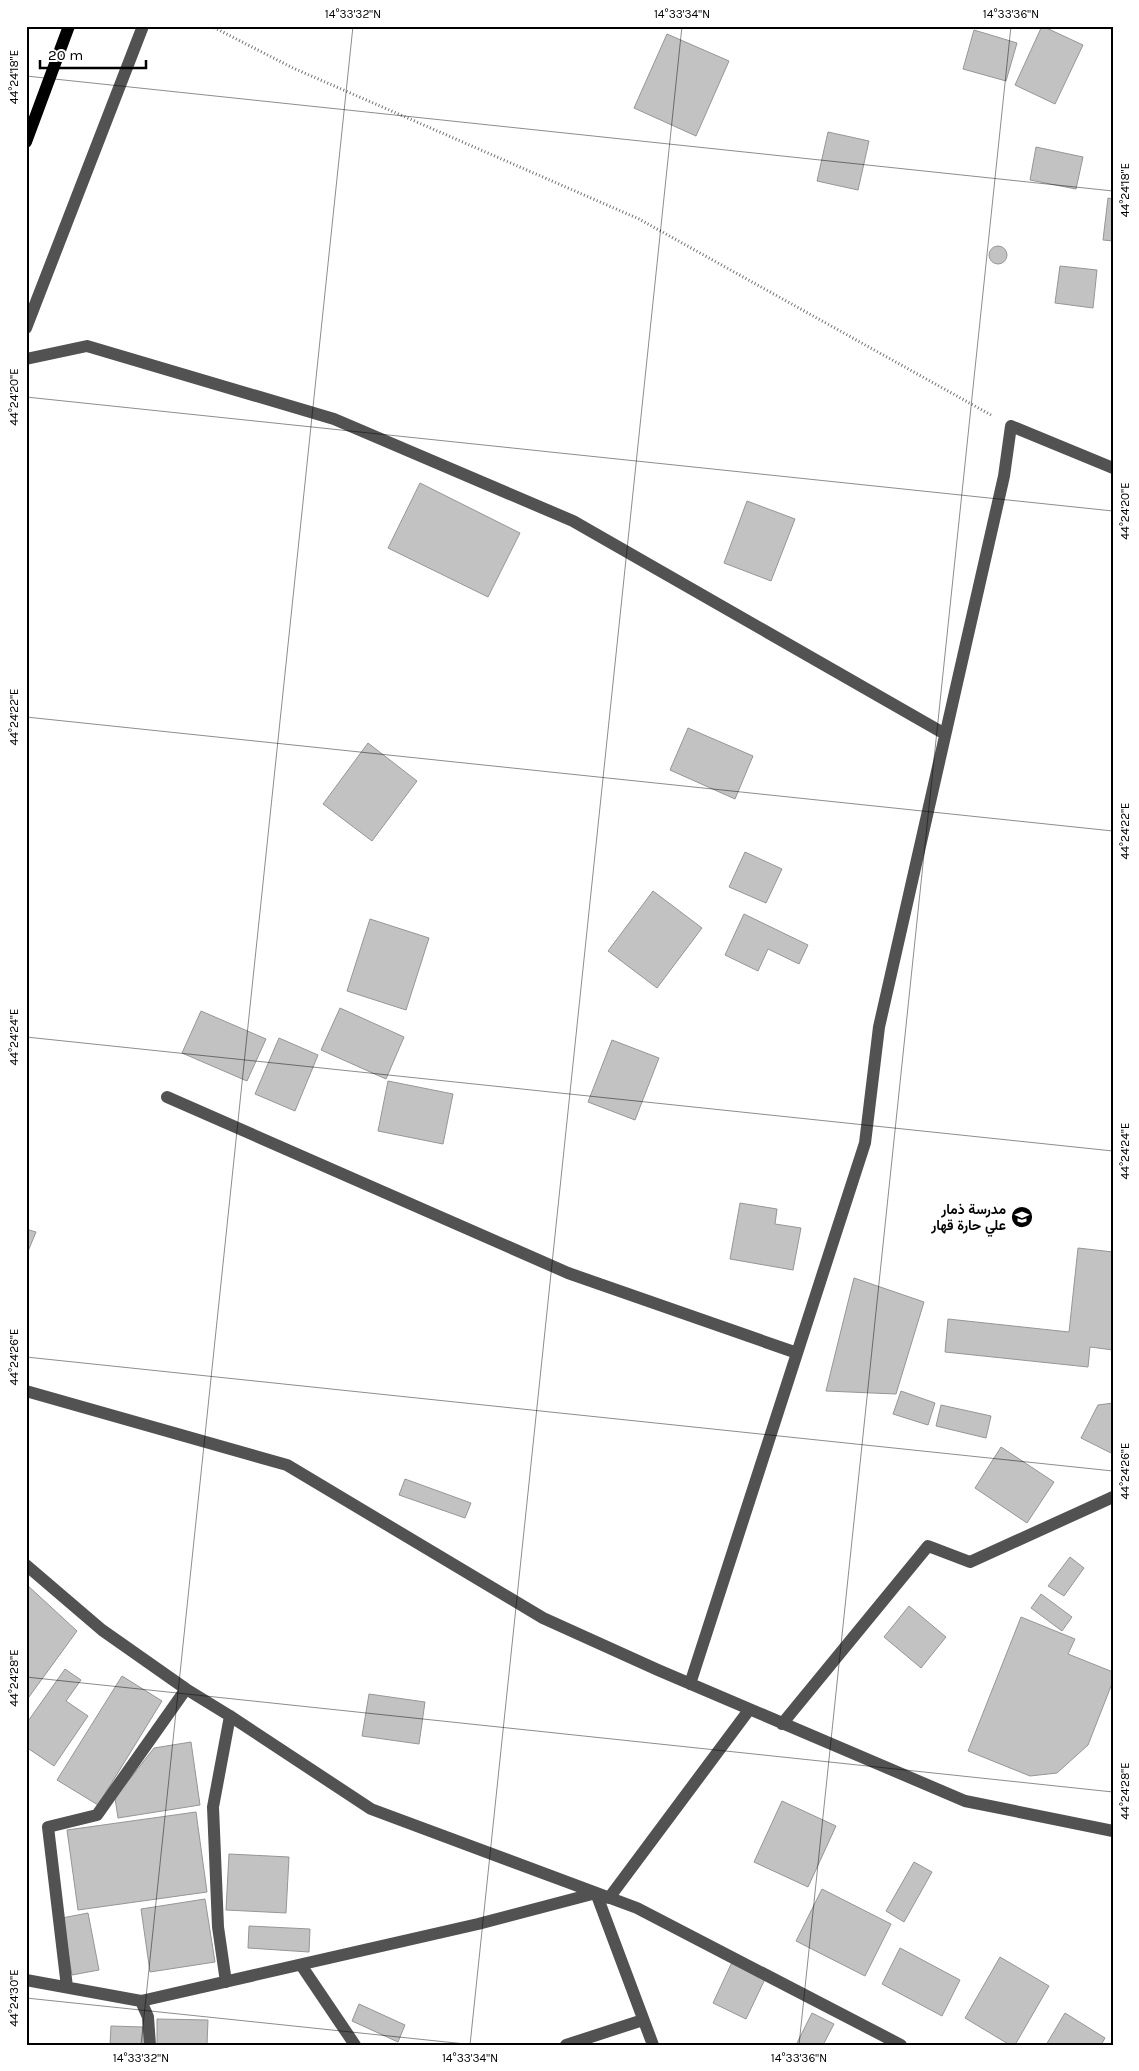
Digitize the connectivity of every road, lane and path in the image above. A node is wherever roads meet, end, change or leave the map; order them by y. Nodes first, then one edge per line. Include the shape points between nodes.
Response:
1 (69, 26) edge
2 (143, 26) edge
3 (211, 26) edge
4 (26, 142) edge
5 (26, 328) edge
6 (26, 359) edge
7 (1011, 426) junction
8 (1113, 468) edge
9 (945, 734) junction
10 (167, 1098) dead end
11 (797, 1353) junction
12 (26, 1392) edge
13 (1113, 1497) edge
14 (26, 1565) edge
15 (690, 1684) junction
16 (186, 1688) junction
17 (749, 1710) junction
18 (230, 1716) junction
19 (782, 1724) junction
20 (1113, 1831) edge
21 (596, 1893) junction
22 (609, 1898) junction
23 (301, 1965) junction
24 (26, 1980) edge
25 (226, 1982) junction
26 (67, 1987) junction
27 (141, 2001) junction
28 (643, 2020) junction
29 (150, 2045) edge
30 (355, 2045) edge
31 (566, 2045) edge
32 (653, 2045) edge
33 (901, 2045) edge

1 - 4 main road
2 - 5 street
3 - 7 path via 293,68 639,219
6 - 9 street via 87,346 334,419 573,521
7 - 8 street
7 - 9 street via 1004,476
9 - 11 street via 879,1027 865,1143
10 - 11 street via 568,1273
11 - 15 street
12 - 15 street via 287,1465 543,1618
13 - 19 street via 970,1562 928,1546
14 - 16 street via 102,1630
15 - 17 street
16 - 18 street
16 - 26 street via 97,1815 48,1827
17 - 19 street
17 - 22 street
18 - 21 street via 371,1809
18 - 25 street via 213,1807 218,1927
19 - 20 street via 965,1801
21 - 22 street
21 - 23 street
21 - 28 street
22 - 33 street via 637,1908
23 - 25 street
23 - 30 street
24 - 26 street
25 - 27 street
26 - 27 street
27 - 29 street via 148,2017
28 - 31 street
28 - 32 street

